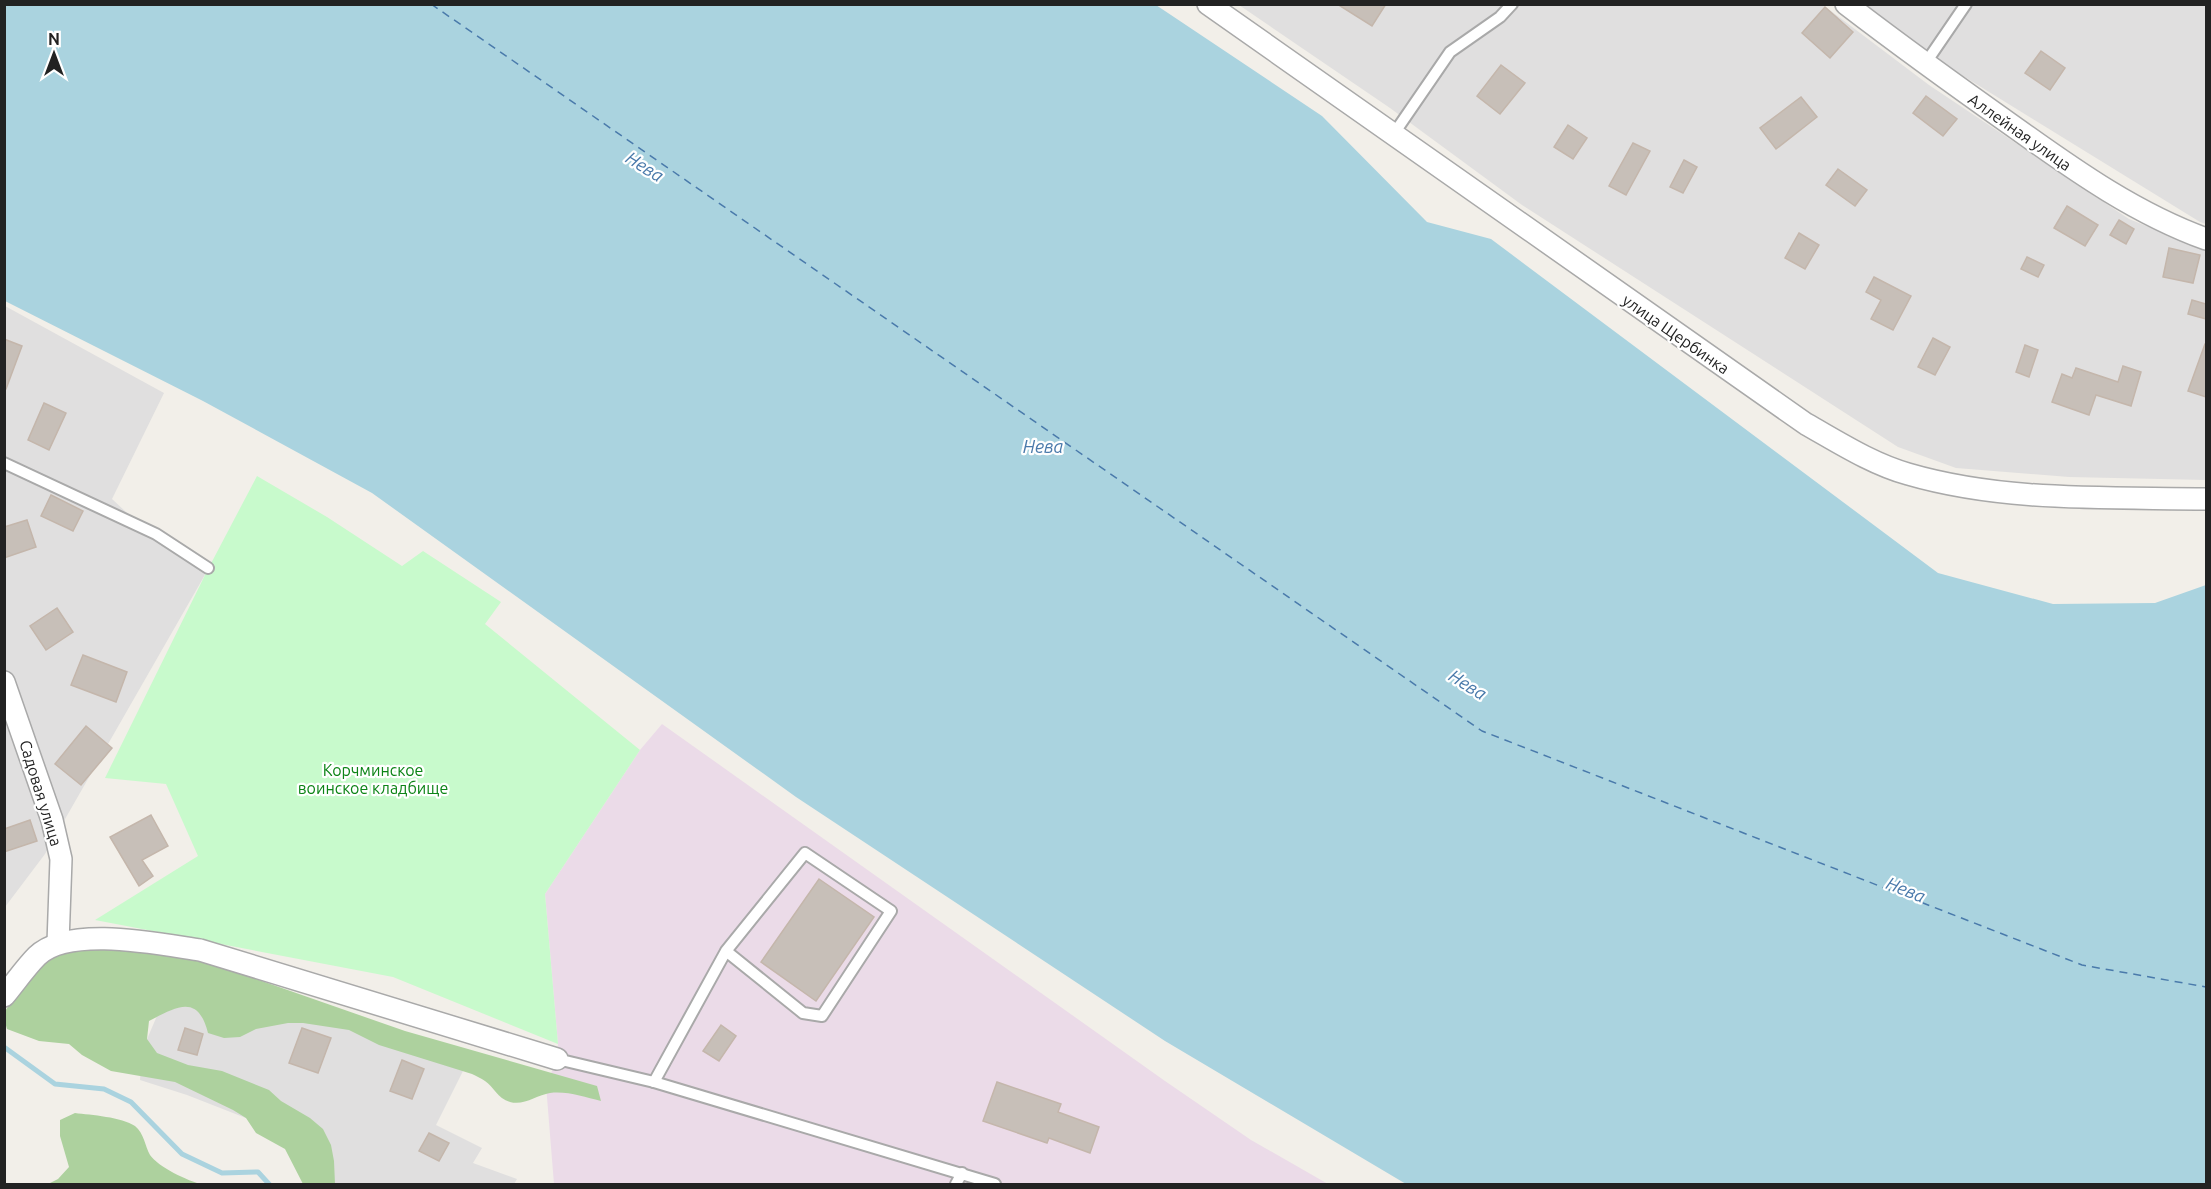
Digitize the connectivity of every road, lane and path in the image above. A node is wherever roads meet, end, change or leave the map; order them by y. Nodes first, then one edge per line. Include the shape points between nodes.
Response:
1 (1208, 4) edge
2 (1512, 4) edge
3 (1846, 4) edge
4 (1966, 4) edge
5 (1925, 64) junction
6 (1393, 135) junction
7 (2206, 239) edge
8 (4, 463) edge
9 (2206, 499) edge
10 (208, 568) dead end
11 (4, 682) edge
12 (58, 943) junction
13 (726, 951) junction
14 (4, 996) edge
15 (557, 1059) joint
16 (654, 1082) junction
17 (962, 1173) junction
18 (956, 1185) edge
19 (995, 1185) edge

1 - 6 street, улица Щербинка
2 - 6 lane via 1450,52
3 - 5 street, Аллейная улица
4 - 5 lane
5 - 7 street, Аллейная улица via 2073,169 2126,202
6 - 9 street, улица Щербинка via 1806,424 1906,474 1956,486 2063,496
8 - 10 lane via 156,534
11 - 12 street, Садовая улица via 52,820 61,859
12 - 14 street via 37,955
12 - 15 street via 102,938 200,950
13 - 13 lane via 805,853 891,912 822,1016 802,1013
13 - 16 lane
15 - 16 lane
16 - 17 lane
17 - 18 lane
17 - 19 lane

